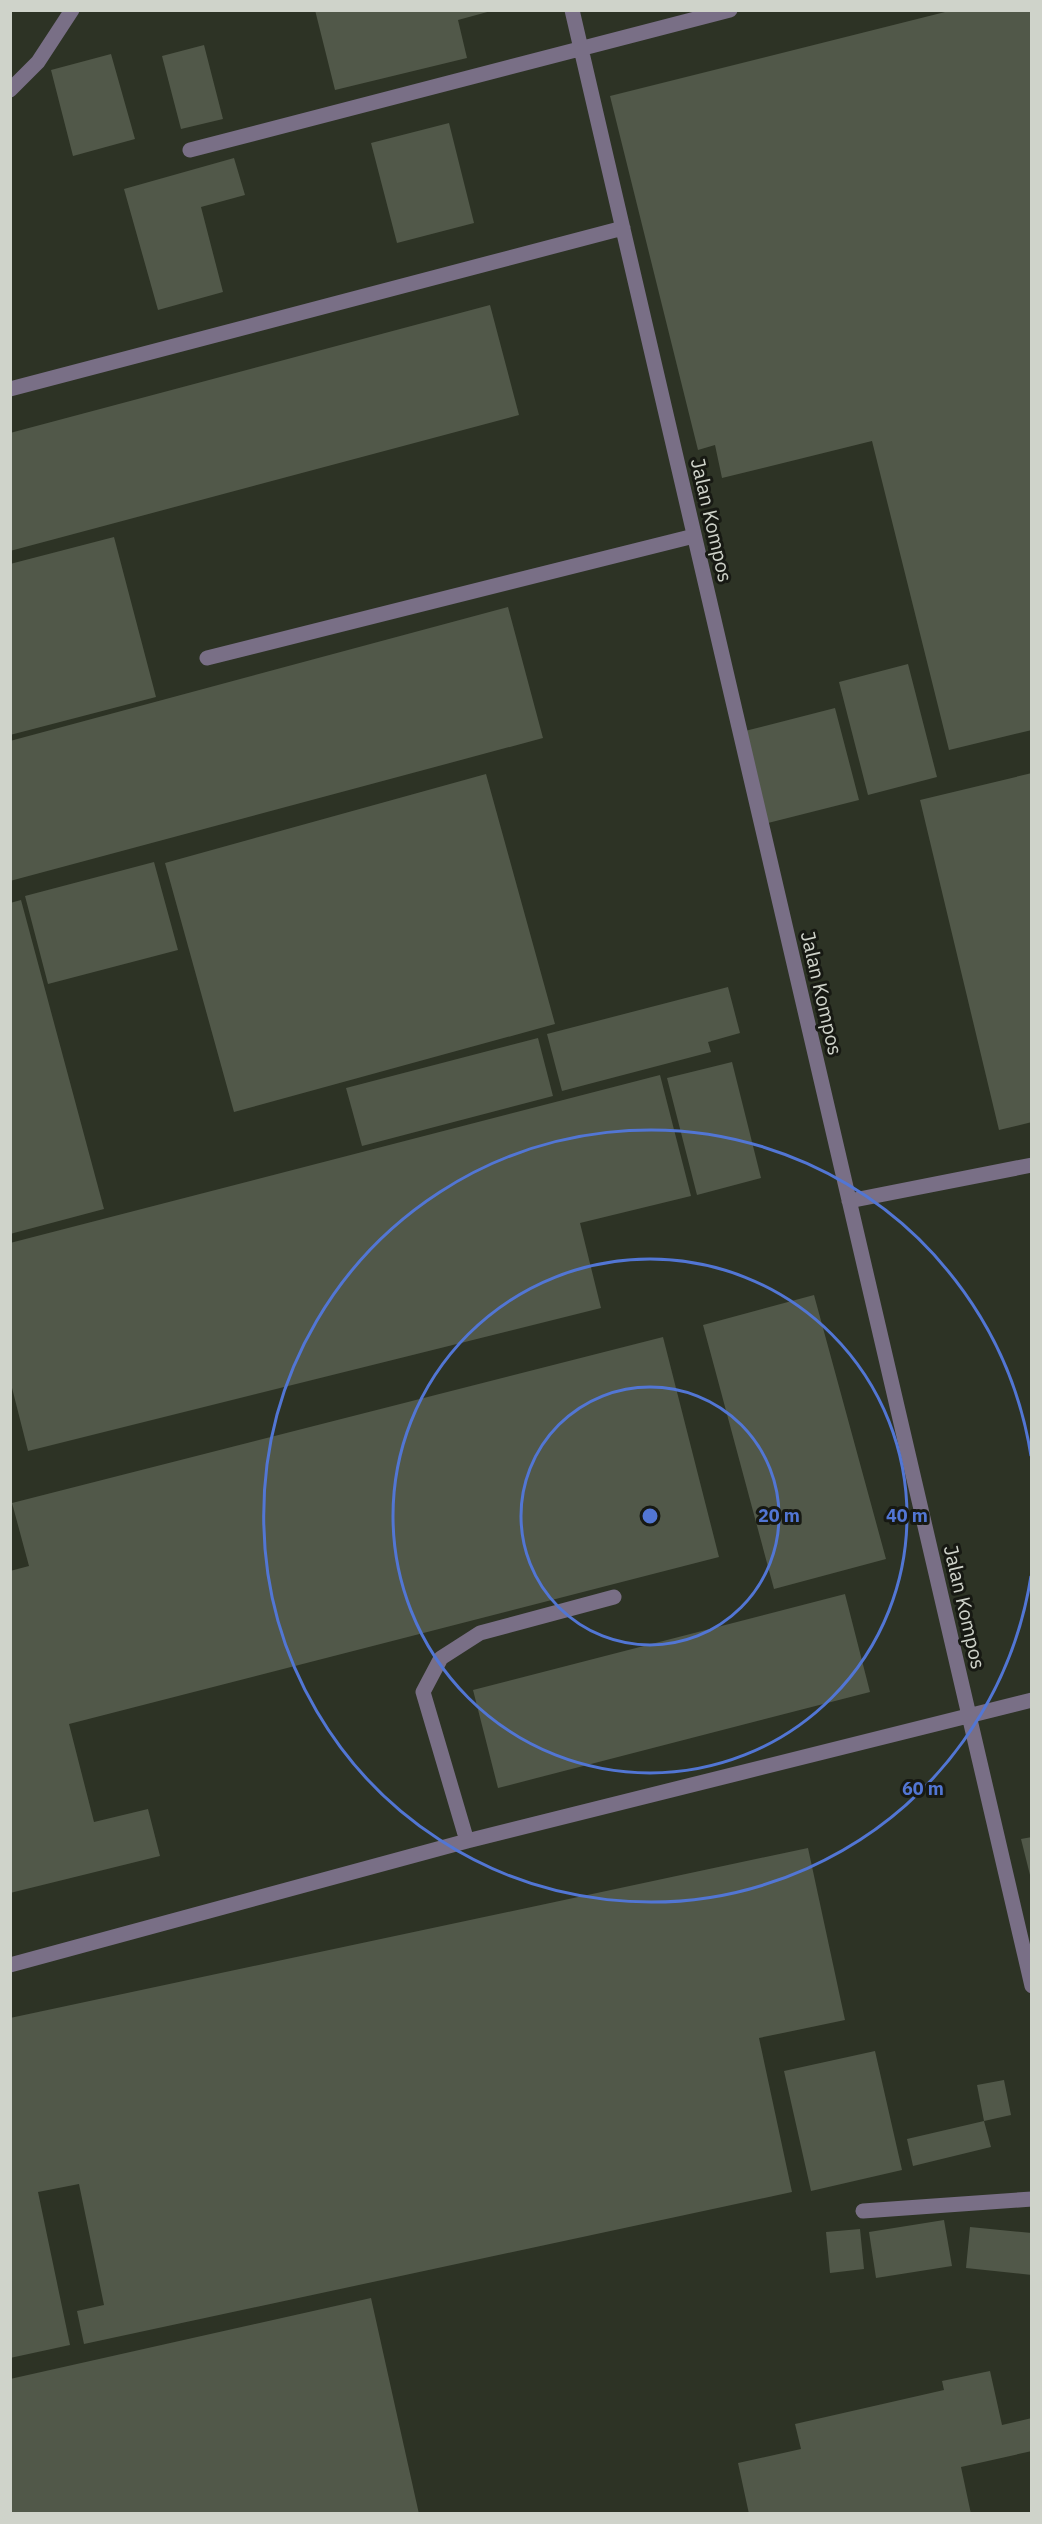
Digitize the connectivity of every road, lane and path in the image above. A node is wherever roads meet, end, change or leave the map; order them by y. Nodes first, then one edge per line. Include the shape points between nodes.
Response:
1 (72, 10) edge
2 (572, 10) edge
3 (730, 10) edge
4 (581, 48) junction
5 (10, 90) edge
6 (190, 150) dead end
7 (623, 228) junction
8 (10, 389) edge
9 (694, 536) junction
10 (207, 658) dead end
11 (1032, 1165) edge
12 (849, 1201) junction
13 (614, 1597) dead end
14 (1032, 1700) edge
15 (969, 1715) junction
16 (467, 1842) junction
17 (10, 1965) edge
18 (1032, 1986) edge
19 (1032, 2199) edge
20 (863, 2211) dead end

1 - 5 street via 38,62
2 - 4 street, Jalan Kompos
3 - 4 street
4 - 6 street
4 - 7 street, Jalan Kompos
7 - 8 street
7 - 9 street, Jalan Kompos
9 - 10 street
9 - 12 street, Jalan Kompos
11 - 12 street
12 - 15 street, Jalan Kompos
13 - 16 street via 480,1633 441,1658 423,1692
14 - 15 street
15 - 16 street
15 - 18 street, Jalan Kompos
16 - 17 street
19 - 20 street

